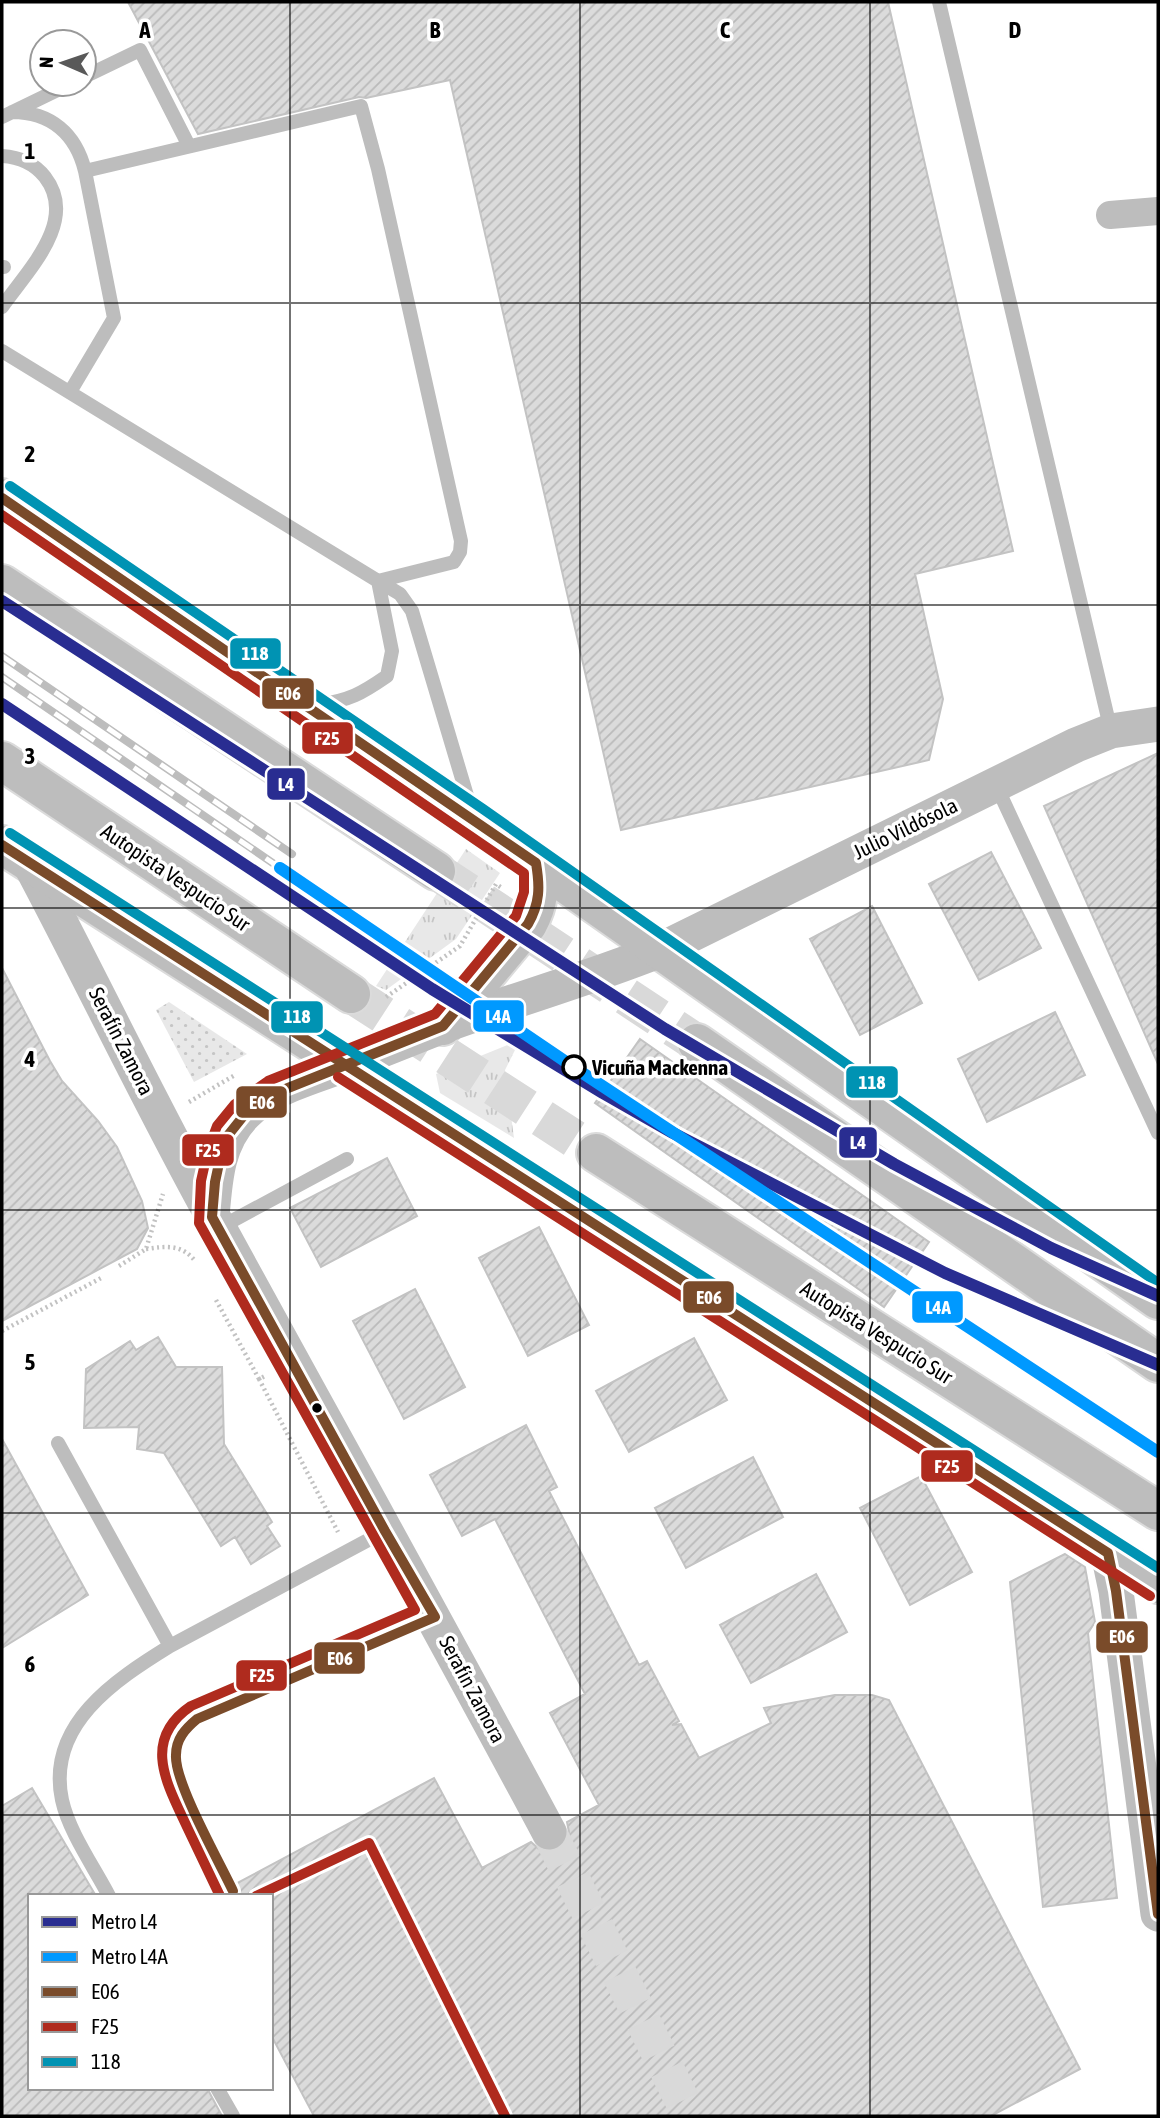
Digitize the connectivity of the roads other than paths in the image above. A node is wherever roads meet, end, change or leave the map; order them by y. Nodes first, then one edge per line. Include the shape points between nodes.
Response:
1 (939, 2) edge
2 (98, 70) edge
3 (42, 98) edge
4 (7, 115) edge
5 (189, 146) junction
6 (2, 156) edge
7 (85, 171) junction
8 (1158, 211) edge
9 (1111, 215) dead end
10 (2, 307) edge
11 (2, 351) edge
12 (70, 392) junction
13 (2, 498) edge
14 (378, 581) junction
15 (2, 584) edge
16 (309, 706) junction
17 (1158, 724) edge
18 (1111, 732) junction
19 (2, 761) edge
20 (995, 783) junction
21 (475, 820) junction
22 (16, 855) edge
23 (536, 863) junction
24 (436, 871) tunnel mouth
25 (658, 951) junction
26 (364, 998) tunnel mouth
27 (443, 1026) junction
28 (697, 1043) tunnel mouth
29 (346, 1065) junction
30 (1158, 1133) edge
31 (596, 1153) tunnel mouth
32 (347, 1159) dead end
33 (216, 1222) junction
34 (1158, 1300) edge
35 (1158, 1363) edge
36 (58, 1443) dead end
37 (1158, 1511) edge
38 (384, 1531) junction
39 (1108, 1553) junction
40 (1158, 1584) edge
41 (435, 1617) junction
42 (170, 1646) junction
43 (175, 1751) dead end
44 (550, 1832) tunnel mouth
45 (108, 1894) edge
46 (1158, 1914) edge
47 (218, 2090) edge
48 (233, 2116) edge

1 - 18 lane
2 - 5 lane via 140,50
3 - 4 lane
4 - 7 lane via 39,115 63,128 74,141
5 - 7 lane
5 - 14 lane via 361,106 461,541 454,562
6 - 10 lane via 12,156 40,171 50,184 57,215 44,247
7 - 12 lane via 114,318
8 - 9 street
11 - 12 lane
12 - 14 lane
13 - 16 main road
14 - 16 lane via 392,651 387,676 360,695
14 - 21 lane via 400,594 412,611
15 - 24 main road
16 - 21 main road
17 - 18 street, Julio Vildósola
18 - 20 street, Julio Vildósola
19 - 26 main road, Autopista Vespucio Sur
20 - 25 street, Julio Vildósola
20 - 30 lane
21 - 23 main road
22 - 29 main road
22 - 33 street, Serafín Zamora
23 - 25 main road
23 - 27 main road via 540,890 536,910
25 - 27 street
25 - 34 main road
27 - 29 street
28 - 35 main road
29 - 33 street via 273,1094 245,1114 221,1154 215,1182
29 - 39 main road
31 - 37 main road, Autopista Vespucio Sur
32 - 33 lane
33 - 38 street, Serafín Zamora
36 - 42 lane
38 - 41 street, Serafín Zamora
38 - 42 lane
39 - 40 main road
39 - 46 street
41 - 43 lane via 197,1719 178,1739
41 - 44 street, Serafín Zamora
42 - 45 lane via 128,1672 96,1700 72,1730 62,1756 62,1801
47 - 48 lane

